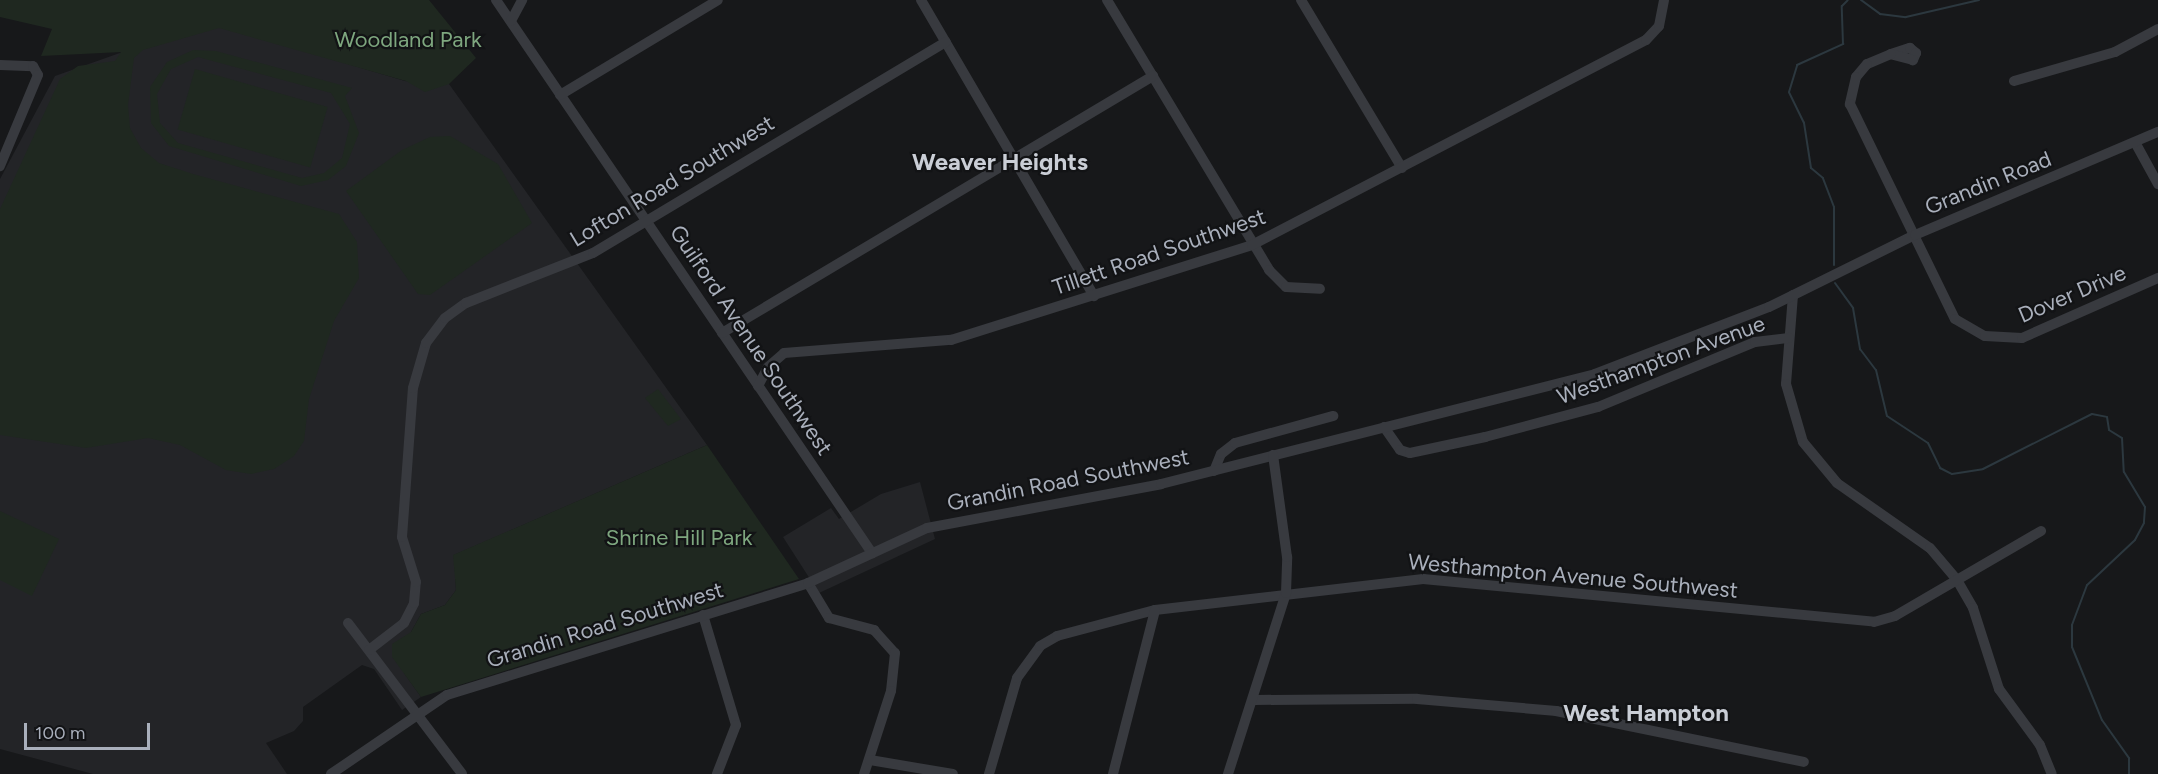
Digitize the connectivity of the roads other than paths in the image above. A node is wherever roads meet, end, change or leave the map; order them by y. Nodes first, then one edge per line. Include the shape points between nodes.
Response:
1 (496, 0) edge
2 (522, 0) edge
3 (718, 0) edge
4 (921, 0) edge
5 (1107, 0) edge
6 (1301, 0) edge
7 (1664, 0) edge
8 (510, 21) junction
9 (2158, 29) edge
10 (946, 42) junction
11 (1891, 54) dead end
12 (0, 65) edge
13 (1152, 76) junction
14 (2014, 81) dead end
15 (560, 95) junction
16 (2158, 132) edge
17 (2136, 144) junction
18 (1015, 159) junction
19 (0, 166) edge
20 (1402, 168) junction
21 (2158, 184) edge
22 (645, 219) junction
23 (1915, 234) junction
24 (1252, 245) junction
25 (1835, 274) joint
26 (2158, 278) edge
27 (1320, 289) dead end
28 (1793, 294) junction
29 (1094, 296) junction
30 (722, 333) junction
31 (1789, 338) junction
32 (758, 386) junction
33 (1333, 416) dead end
34 (1384, 426) junction
35 (1273, 455) junction
36 (1214, 471) junction
37 (2041, 531) dead end
38 (872, 553) junction
39 (1957, 580) junction
40 (808, 583) junction
41 (1286, 593) junction
42 (1155, 610) junction
43 (703, 615) junction
44 (348, 622) dead end
45 (369, 650) junction
46 (1254, 700) junction
47 (416, 712) junction
48 (870, 760) junction
49 (1804, 762) dead end
50 (331, 774) edge
51 (462, 774) edge
52 (717, 774) edge
53 (864, 774) edge
54 (953, 774) edge
55 (989, 774) edge
56 (1113, 774) edge
57 (1228, 774) edge
58 (2052, 774) edge

1 - 8 street, Guilford Avenue Southwest
2 - 8 street
3 - 15 street
4 - 10 street
5 - 13 street
6 - 20 street
7 - 20 street, Tillett Road Southwest via 1659,26 1646,40
8 - 15 street, Guilford Avenue Southwest
9 - 14 street via 2115,51
10 - 18 street
10 - 22 street, Lofton Road Southwest
11 - 23 street, Dover Drive via 1862,69 1850,104
12 - 19 street via 35,67 31,97
13 - 18 street
13 - 24 street
15 - 22 street, Guilford Avenue Southwest
16 - 17 street, Grandin Road
17 - 21 street
17 - 23 street, Grandin Road
18 - 29 street
18 - 30 street
20 - 24 street, Tillett Road Southwest
22 - 30 street, Guilford Avenue Southwest
22 - 45 street, Lofton Road Southwest via 585,257 466,303 433,332 414,388 402,537 416,594 404,623
23 - 25 street, Grandin Road
23 - 26 street, Dover Drive via 1955,319 1972,331 2000,339 2036,333
24 - 27 street via 1280,282
24 - 29 street, Tillett Road Southwest
25 - 28 street, Grandin Road Southwest
28 - 31 street
28 - 34 street, Grandin Road Southwest via 1586,377
29 - 32 street, Tillett Road Southwest via 951,340 784,353 768,367
30 - 32 street, Guilford Avenue Southwest
31 - 34 street, Westhampton Avenue via 1755,342 1598,407 1485,437 1410,453 1400,450
31 - 39 street via 1787,400 1811,455 1838,483 1930,548
32 - 38 street, Guilford Avenue Southwest
33 - 36 street via 1235,443 1221,454
34 - 35 street, Grandin Road Southwest
35 - 36 street, Grandin Road Southwest
35 - 41 street via 1287,557
36 - 38 street, Grandin Road Southwest via 947,522
37 - 39 street, Westhampton Avenue Southwest
38 - 40 street, Grandin Road Southwest
39 - 41 street, Westhampton Avenue Southwest via 1895,616 1867,622 1423,579
39 - 58 street via 1973,608 1996,683 2040,745
40 - 43 street, Grandin Road Southwest
40 - 48 street via 829,618 874,630 895,652 891,691
41 - 42 street, Westhampton Avenue Southwest
41 - 46 street
42 - 55 street, Westhampton Avenue Southwest via 1049,640 1021,669
42 - 56 street
43 - 47 street, Grandin Road Southwest via 447,695
43 - 52 street via 736,725
44 - 45 street
45 - 47 street
46 - 49 street via 1278,704 1417,699 1556,711
46 - 57 street
47 - 50 street, Grandin Road Southwest
47 - 51 street
48 - 53 street
48 - 54 street

